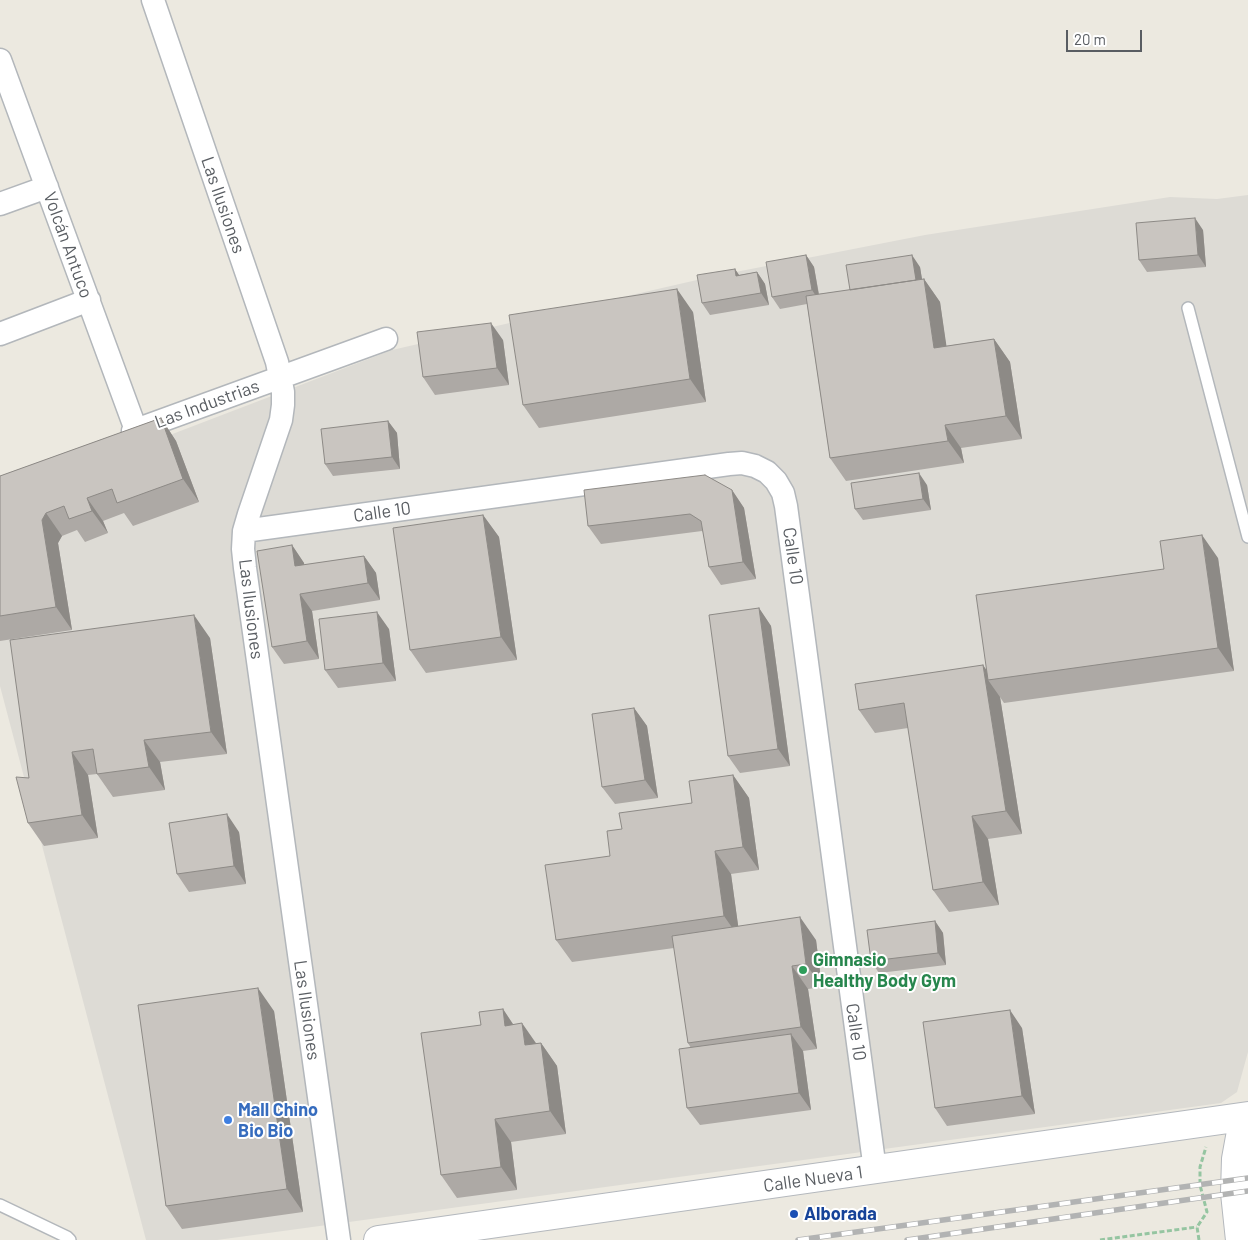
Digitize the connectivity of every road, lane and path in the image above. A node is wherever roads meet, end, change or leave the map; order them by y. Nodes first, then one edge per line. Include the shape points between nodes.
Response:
1 (153, 0) edge
2 (2, 70) edge
3 (47, 187) junction
4 (0, 204) edge
5 (89, 300) junction
6 (1188, 308) dead end
7 (0, 334) edge
8 (386, 339) dead end
9 (281, 378) junction
10 (127, 433) joint
11 (244, 531) junction
12 (1248, 537) edge
13 (1248, 1116) edge
14 (1213, 1122) junction
15 (1248, 1122) edge
16 (874, 1170) junction
17 (0, 1205) edge
18 (1198, 1227) junction
19 (70, 1240) edge
20 (339, 1240) edge
21 (378, 1240) edge
22 (1100, 1240) edge
23 (1199, 1240) edge
24 (1240, 1240) edge

1 - 9 street, Las Ilusiones
2 - 3 street, Volcán Antuco
3 - 4 street
3 - 5 street, Volcán Antuco
5 - 7 street
5 - 10 street, Volcán Antuco
6 - 12 lane
8 - 9 street, Las Industrias
9 - 10 street, Las Industrias
9 - 11 street, Las Ilusiones via 281,420
11 - 16 street, Calle 10 via 729,464 742,463 767,472 783,493 786,506
11 - 20 street, Las Ilusiones via 244,568
13 - 14 main road, Calle Nueva 1
14 - 16 main road, Calle Nueva 1
14 - 18 path via 1200,1168 1200,1185 1207,1212
15 - 24 main road via 1240,1137 1236,1159
16 - 21 main road, Calle Nueva 1
17 - 19 lane
18 - 22 path
18 - 23 path

